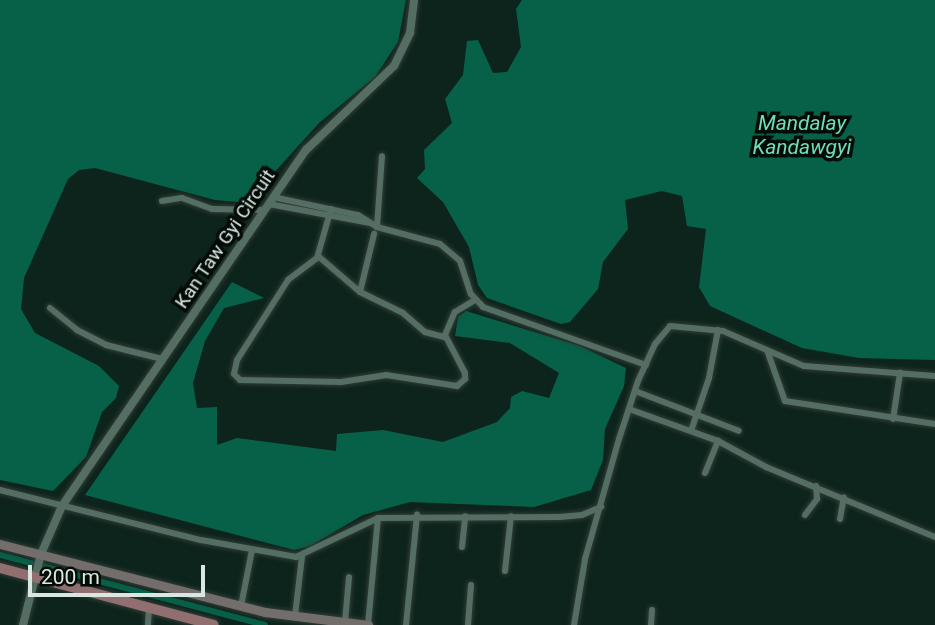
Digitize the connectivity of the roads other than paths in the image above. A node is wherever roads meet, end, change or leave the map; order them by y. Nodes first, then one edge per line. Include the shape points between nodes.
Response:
1 (414, 0) edge
2 (382, 156) dead end
3 (162, 201) dead end
4 (269, 204) junction
5 (330, 213) junction
6 (375, 231) junction
7 (318, 256) junction
8 (360, 292) junction
9 (475, 300) junction
10 (50, 308) dead end
11 (718, 330) junction
12 (444, 337) junction
13 (767, 349) junction
14 (162, 359) junction
15 (646, 365) junction
16 (900, 373) junction
17 (935, 376) edge
18 (635, 391) junction
19 (629, 409) junction
20 (698, 415) junction
21 (893, 419) junction
22 (935, 424) edge
23 (691, 431) junction
24 (739, 431) dead end
25 (718, 442) junction
26 (705, 473) dead end
27 (816, 486) junction
28 (0, 490) edge
29 (844, 497) junction
30 (62, 506) junction
31 (601, 507) junction
32 (417, 515) junction
33 (805, 515) dead end
34 (466, 516) junction
35 (511, 516) junction
36 (378, 518) junction
37 (839, 519) dead end
38 (935, 537) edge
39 (0, 544) edge
40 (462, 547) dead end
41 (252, 550) junction
42 (41, 555) junction
43 (302, 556) junction
44 (0, 568) edge
45 (505, 570) dead end
46 (35, 576) junction
47 (349, 577) dead end
48 (471, 585) dead end
49 (241, 606) junction
50 (149, 607) junction
51 (652, 610) dead end
52 (295, 616) junction
53 (341, 623) edge
54 (23, 625) edge
55 (148, 625) edge
56 (214, 625) edge
57 (368, 625) edge
58 (406, 625) edge
59 (468, 625) edge
60 (573, 625) edge
61 (651, 625) edge

1 - 4 street, Kan Taw Gyi Circuit via 406,44 386,78 320,133
2 - 6 street
3 - 4 street via 182,198 212,209
4 - 5 street
4 - 14 street, Kan Taw Gyi Circuit
5 - 6 street via 369,223
5 - 7 street
6 - 8 street
6 - 9 street via 446,248 460,261
7 - 8 street
7 - 12 street via 288,280 237,360 237,379 341,382 386,375 457,386 466,379 465,373
8 - 12 street via 403,313 425,332
9 - 12 street via 455,312
9 - 15 street via 489,310
10 - 14 street via 76,330 106,345
11 - 13 street
11 - 15 street via 670,326
11 - 20 street
13 - 16 street via 804,366
13 - 21 street via 785,401
14 - 30 street, Kan Taw Gyi Circuit
15 - 18 street
16 - 17 street
16 - 21 street
18 - 19 street
18 - 20 street
19 - 23 street
19 - 31 street
20 - 23 street
20 - 24 street
21 - 22 street
23 - 25 street
25 - 26 street
25 - 27 street
27 - 29 street
27 - 33 street via 817,499
28 - 30 street
29 - 37 street
29 - 38 street
30 - 41 street
30 - 42 street, Kan Taw Gyi Circuit
31 - 35 street via 582,515
31 - 60 street via 585,559
32 - 34 street
32 - 36 street
32 - 58 street
34 - 35 street
34 - 40 street
35 - 45 street
36 - 43 street
36 - 57 street
39 - 42 main road
41 - 43 street
41 - 49 street
42 - 46 street, Kan Taw Gyi Circuit
42 - 49 main road
43 - 52 street
44 - 46 main road
46 - 50 main road
46 - 54 street, Kan Taw Gyi Circuit
47 - 53 street
48 - 59 street
49 - 52 main road
50 - 55 street
50 - 56 main road
51 - 61 street
52 - 53 main road
53 - 57 main road

